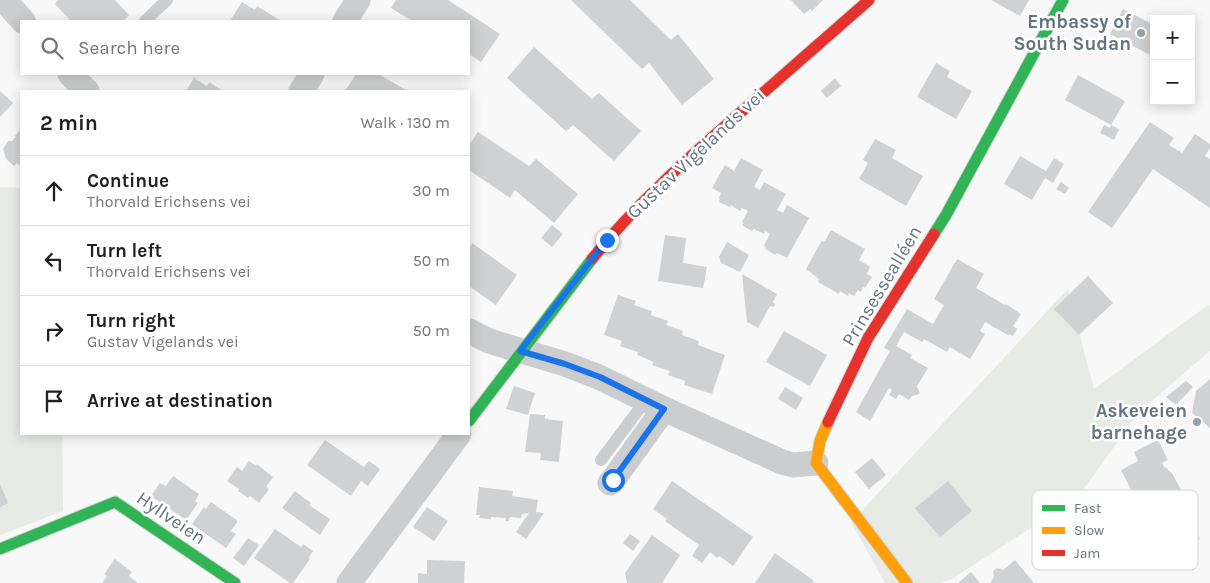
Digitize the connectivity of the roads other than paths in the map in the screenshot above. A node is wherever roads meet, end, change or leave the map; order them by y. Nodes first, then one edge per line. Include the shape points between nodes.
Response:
1 (4, 0) edge
2 (358, 0) edge
3 (868, 0) edge
4 (1063, 0) edge
5 (160, 2) edge
6 (22, 20) edge
7 (147, 20) edge
8 (346, 20) edge
9 (311, 75) edge
10 (302, 90) edge
11 (470, 332) edge
12 (520, 351) junction
13 (655, 405) junction
14 (470, 420) edge
15 (458, 435) edge
16 (816, 463) junction
17 (606, 471) dead end
18 (0, 549) edge
19 (235, 583) edge
20 (349, 583) edge
21 (907, 583) edge

1 - 6 street
2 - 8 street
3 - 12 street, Gustav Vigelands vei via 642,203 607,240
4 - 16 street, Prinsessealléen via 946,215 868,338 828,421
5 - 7 lane
9 - 10 street
11 - 12 street
12 - 13 street via 591,374
12 - 14 street, Gustav Vigelands vei
13 - 16 street via 782,462 794,465
13 - 17 street via 613,480
15 - 20 street
16 - 21 street
18 - 19 street, Hyllveien via 115,502

